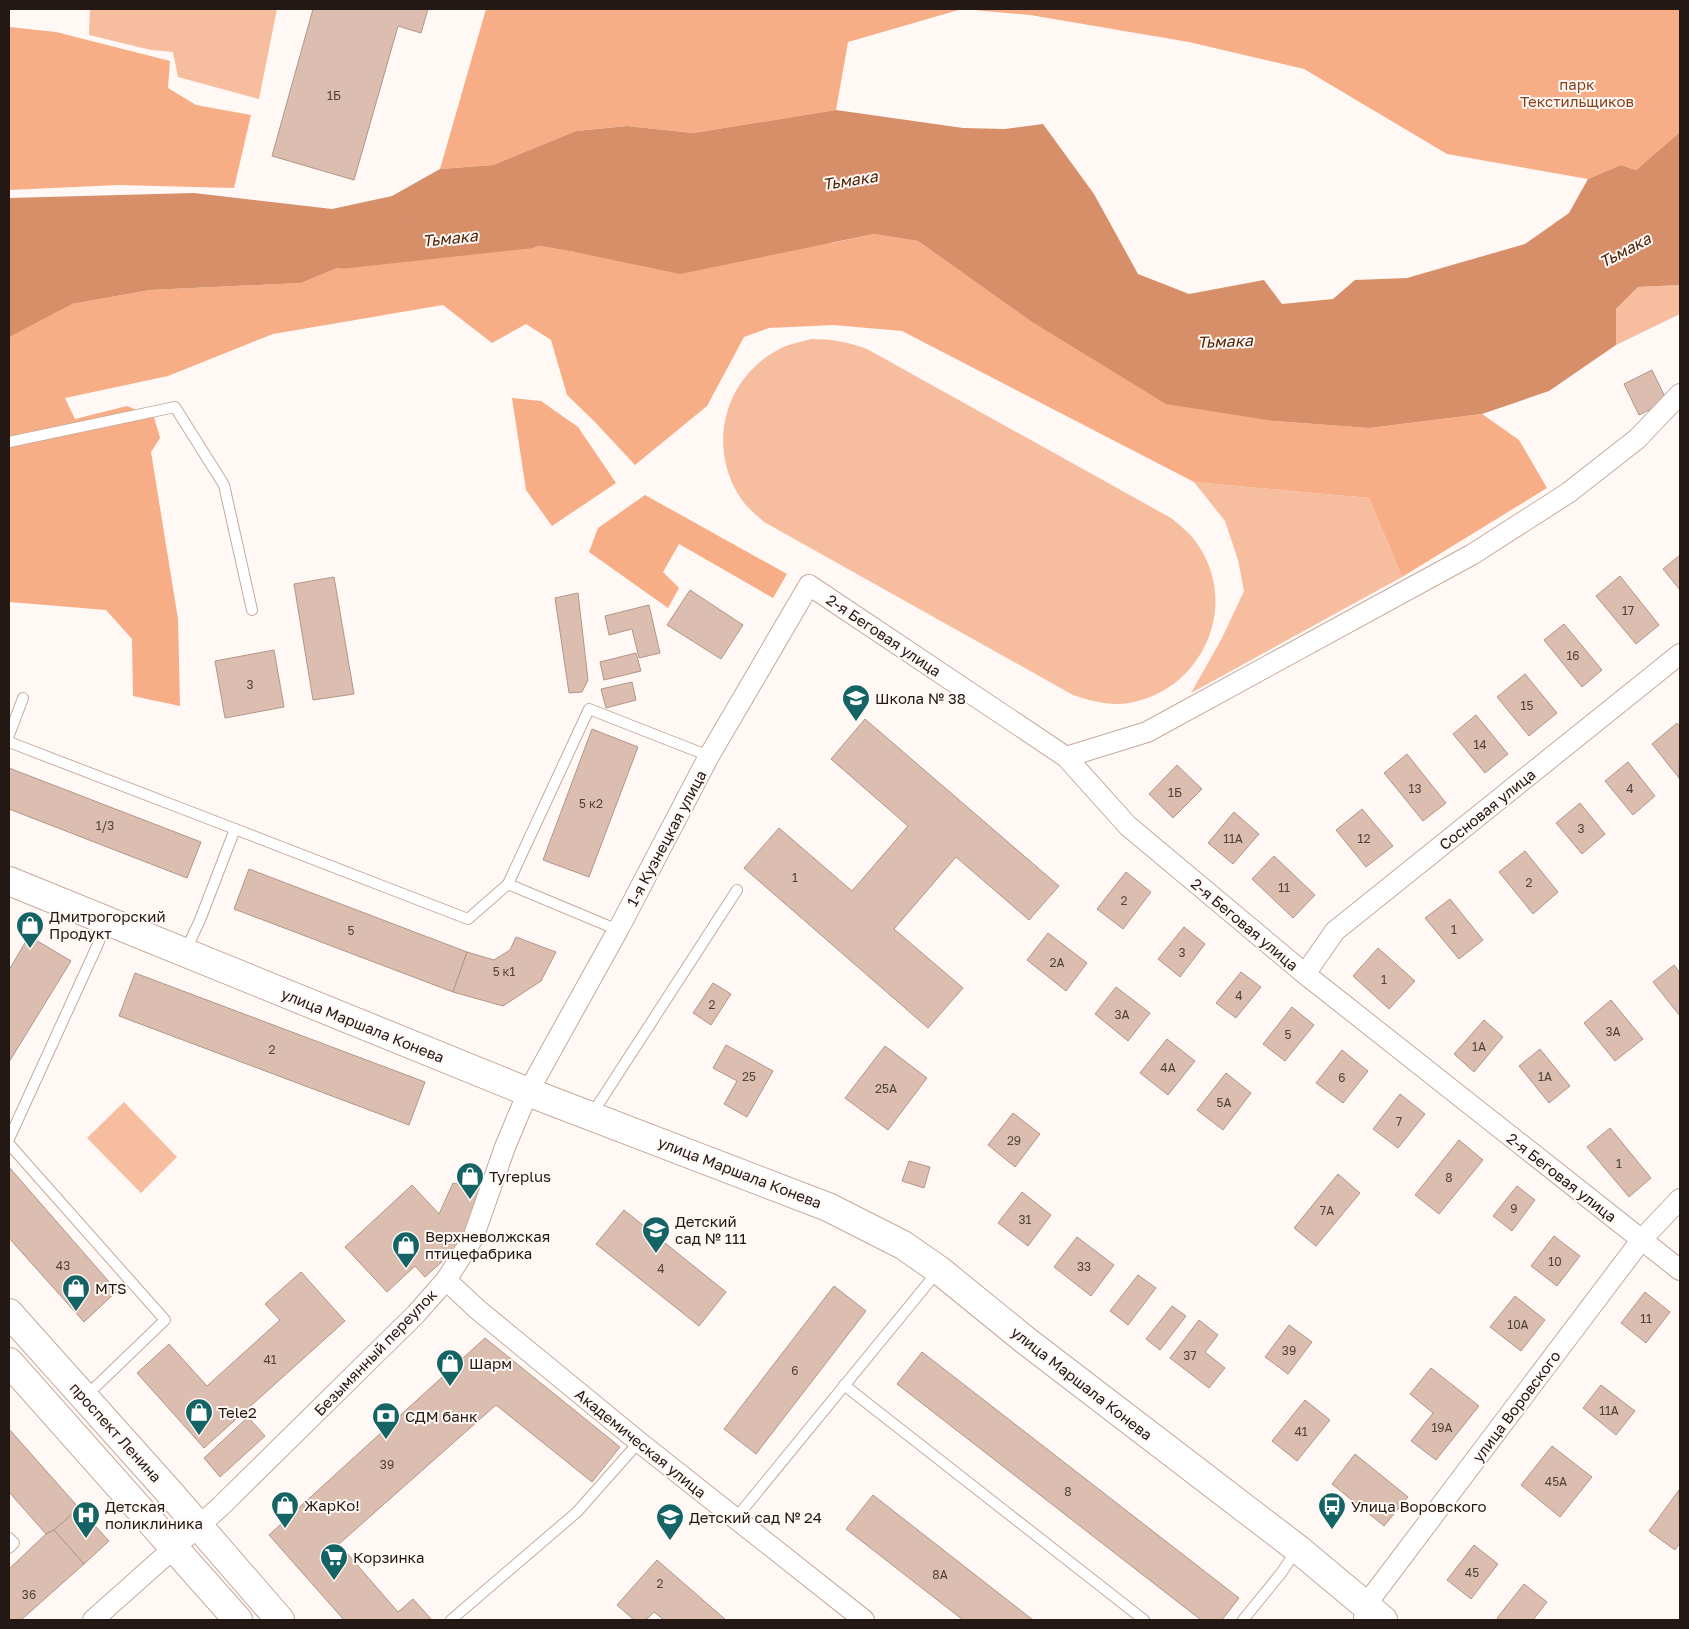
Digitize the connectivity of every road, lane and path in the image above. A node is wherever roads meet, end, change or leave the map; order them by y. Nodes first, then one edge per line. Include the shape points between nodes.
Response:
1 (1680, 394) edge
2 (9, 442) edge
3 (809, 585) joint
4 (252, 610) dead end
5 (1680, 654) edge
6 (22, 698) dead end
7 (9, 735) edge
8 (9, 742) edge
9 (709, 756) junction
10 (1066, 757) junction
11 (235, 829) junction
12 (9, 881) edge
13 (508, 884) junction
14 (737, 890) dead end
15 (107, 921) junction
16 (618, 930) junction
17 (185, 952) junction
18 (1305, 974) junction
19 (528, 1092) junction
20 (592, 1115) junction
21 (9, 1140) edge
22 (9, 1144) edge
23 (1680, 1199) edge
24 (1642, 1239) junction
25 (938, 1270) junction
26 (1680, 1270) edge
27 (446, 1280) junction
28 (9, 1313) edge
29 (9, 1362) edge
30 (844, 1385) junction
31 (85, 1397) junction
32 (639, 1442) junction
33 (736, 1518) junction
34 (200, 1527) junction
35 (9, 1538) edge
36 (9, 1548) edge
37 (174, 1549) junction
38 (1298, 1549) junction
39 (1370, 1615) edge
40 (93, 1620) edge
41 (238, 1620) edge
42 (280, 1620) edge
43 (451, 1620) edge
44 (864, 1620) edge
45 (1144, 1620) edge
46 (1243, 1620) edge

1 - 10 street via 1637,439 1568,493 1473,554 1147,732
2 - 4 lane via 176,407 224,484
3 - 9 street, 1-я Кузнецкая улица
3 - 10 street, 2-я Беговая улица
5 - 18 street, Сосновая улица via 1335,931
6 - 7 lane
8 - 11 lane
9 - 13 lane via 589,709
9 - 16 street, 1-я Кузнецкая улица
10 - 18 street, 2-я Беговая улица via 1128,826
11 - 13 lane via 468,919
11 - 17 lane
12 - 15 main road, улица Маршала Конева
13 - 16 lane
14 - 20 lane
15 - 17 main road, улица Маршала Конева
15 - 21 lane
16 - 19 street, 1-я Кузнецкая улица
17 - 19 main road, улица Маршала Конева
18 - 24 street, 2-я Беговая улица
19 - 20 main road, улица Маршала Конева
19 - 27 street, Безымянный переулок via 472,1238
20 - 25 main road, улица Маршала Конева via 828,1206 902,1245
22 - 31 lane via 166,1320
23 - 24 street, улица Воровского
24 - 26 street, 2-я Беговая улица
24 - 39 street, улица Воровского
25 - 30 lane
25 - 38 main road, улица Маршала Конева
27 - 32 street, Академическая улица
27 - 34 street, Безымянный переулок via 416,1314
28 - 31 main road, проспект Ленина
29 - 37 main road
30 - 33 lane
30 - 45 lane
31 - 34 main road, проспект Ленина
32 - 33 street, Академическая улица
32 - 43 lane via 576,1512
33 - 44 street, Академическая улица
34 - 37 street, Безымянный переулок
34 - 42 main road, проспект Ленина
35 - 36 lane via 14,1543
37 - 40 street, Безымянный переулок
37 - 41 main road
38 - 39 main road, улица Маршала Конева
38 - 46 lane

